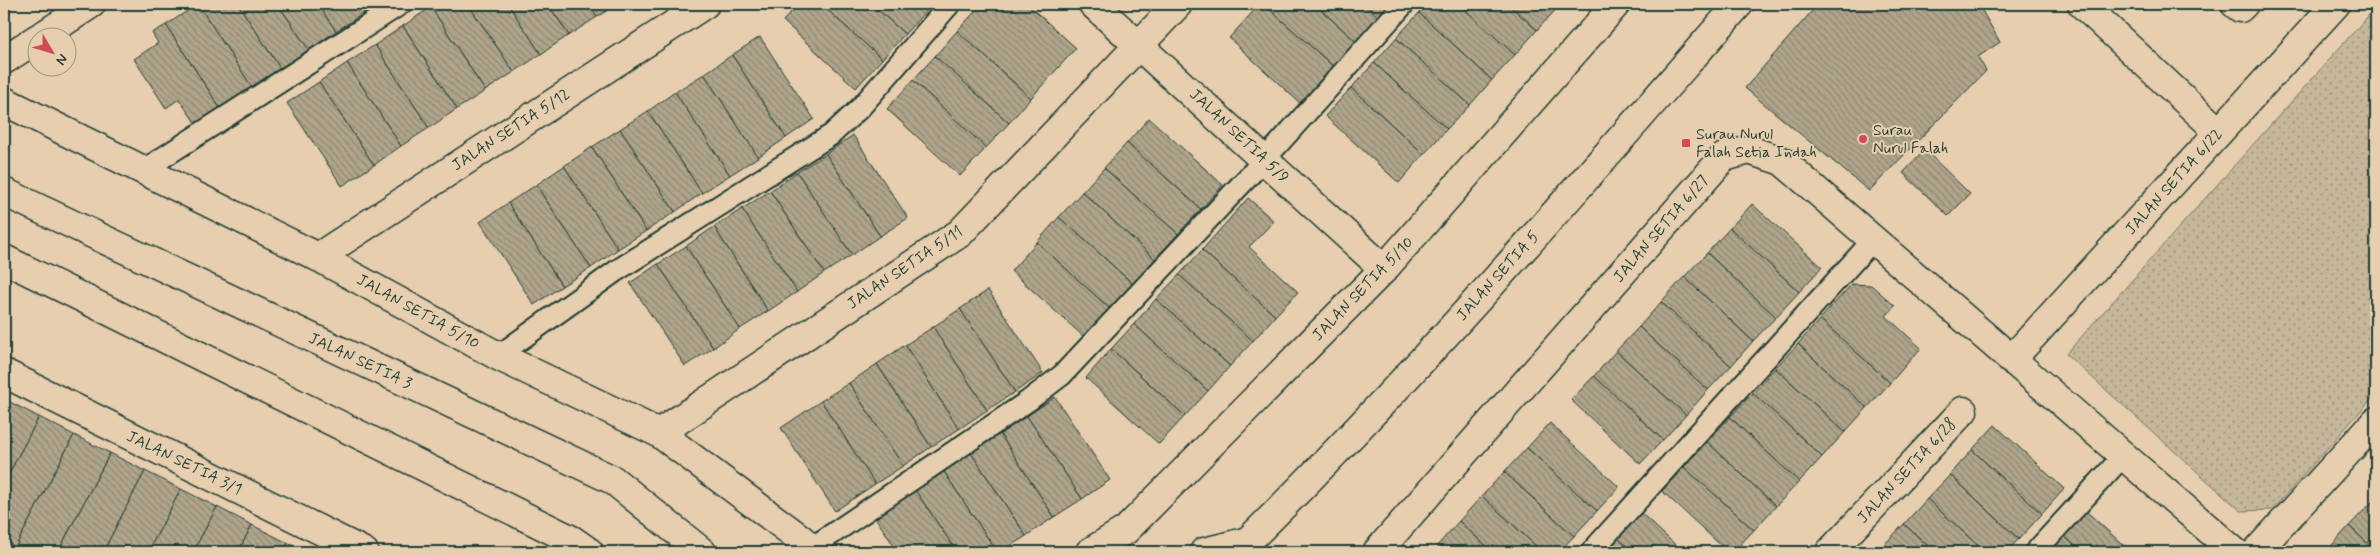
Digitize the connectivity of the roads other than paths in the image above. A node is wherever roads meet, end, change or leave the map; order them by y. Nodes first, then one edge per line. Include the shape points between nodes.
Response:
1 (91, 4) edge
2 (401, 4) edge
3 (705, 4) edge
4 (950, 4) edge
5 (1093, 4) edge
6 (1178, 4) edge
7 (1404, 4) edge
8 (1616, 4) edge
9 (1739, 4) edge
10 (2082, 4) edge
11 (2235, 4) edge
12 (2244, 4) edge
13 (2336, 4) edge
14 (54, 28) edge
15 (28, 44) edge
16 (1141, 45) junction
17 (4, 60) edge
18 (4, 102) edge
19 (2220, 132) junction
20 (1264, 159) junction
21 (142, 171) junction
22 (4, 192) edge
23 (4, 208) edge
24 (36, 208) junction
25 (1873, 240) junction
26 (318, 257) junction
27 (4, 259) edge
28 (1384, 269) junction
29 (498, 356) junction
30 (2011, 360) junction
31 (4, 373) edge
32 (1963, 411) dead end
33 (2376, 421) edge
34 (659, 433) junction
35 (2123, 456) junction
36 (1245, 547) edge
37 (576, 548) edge
38 (812, 550) edge
39 (364, 552) edge
40 (702, 552) edge
41 (1090, 552) edge
42 (1204, 552) edge
43 (1377, 552) edge
44 (1591, 552) edge
45 (1830, 552) edge
46 (2034, 552) edge
47 (2235, 552) edge
48 (2256, 552) edge

1 - 14 street
2 - 21 lane
3 - 26 street, JALAN SETIA 5/12
4 - 29 lane via 860,108 831,135 616,271
5 - 16 street, JALAN SETIA 5/9
6 - 16 street, JALAN SETIA 5/11
7 - 20 lane
8 - 28 street, JALAN SETIA 5/10
9 - 36 street, JALAN SETIA 5 via 1554,215
10 - 19 street
11 - 12 street via 2240,8
13 - 19 street, JALAN SETIA 6/22
15 - 17 street
16 - 20 street, JALAN SETIA 5/9
16 - 34 street, JALAN SETIA 5/11 via 960,233
18 - 21 street, JALAN SETIA 5/10
19 - 30 street, JALAN SETIA 6/22
20 - 28 street, JALAN SETIA 5/9
20 - 38 lane via 1062,375
21 - 26 street, JALAN SETIA 5/10
22 - 24 street, JALAN SETIA 3
23 - 24 street
24 - 40 street, JALAN SETIA 3 via 613,480
25 - 30 street, JALAN SETIA 6/27
25 - 43 street, JALAN SETIA 6/27 via 1782,161 1749,150 1724,157
25 - 44 lane
26 - 29 street, JALAN SETIA 5/10
27 - 37 street via 483,498
28 - 41 street, JALAN SETIA 5/10 via 1126,530
29 - 34 street, JALAN SETIA 5/10
30 - 35 street, JALAN SETIA 6/27
31 - 39 street, JALAN SETIA 3/1
32 - 45 street, JALAN SETIA 6/28
33 - 48 street
34 - 38 street, JALAN SETIA 5/10 via 801,538
35 - 46 lane
35 - 47 street, JALAN SETIA 6/27
36 - 42 street, JALAN SETIA 5

